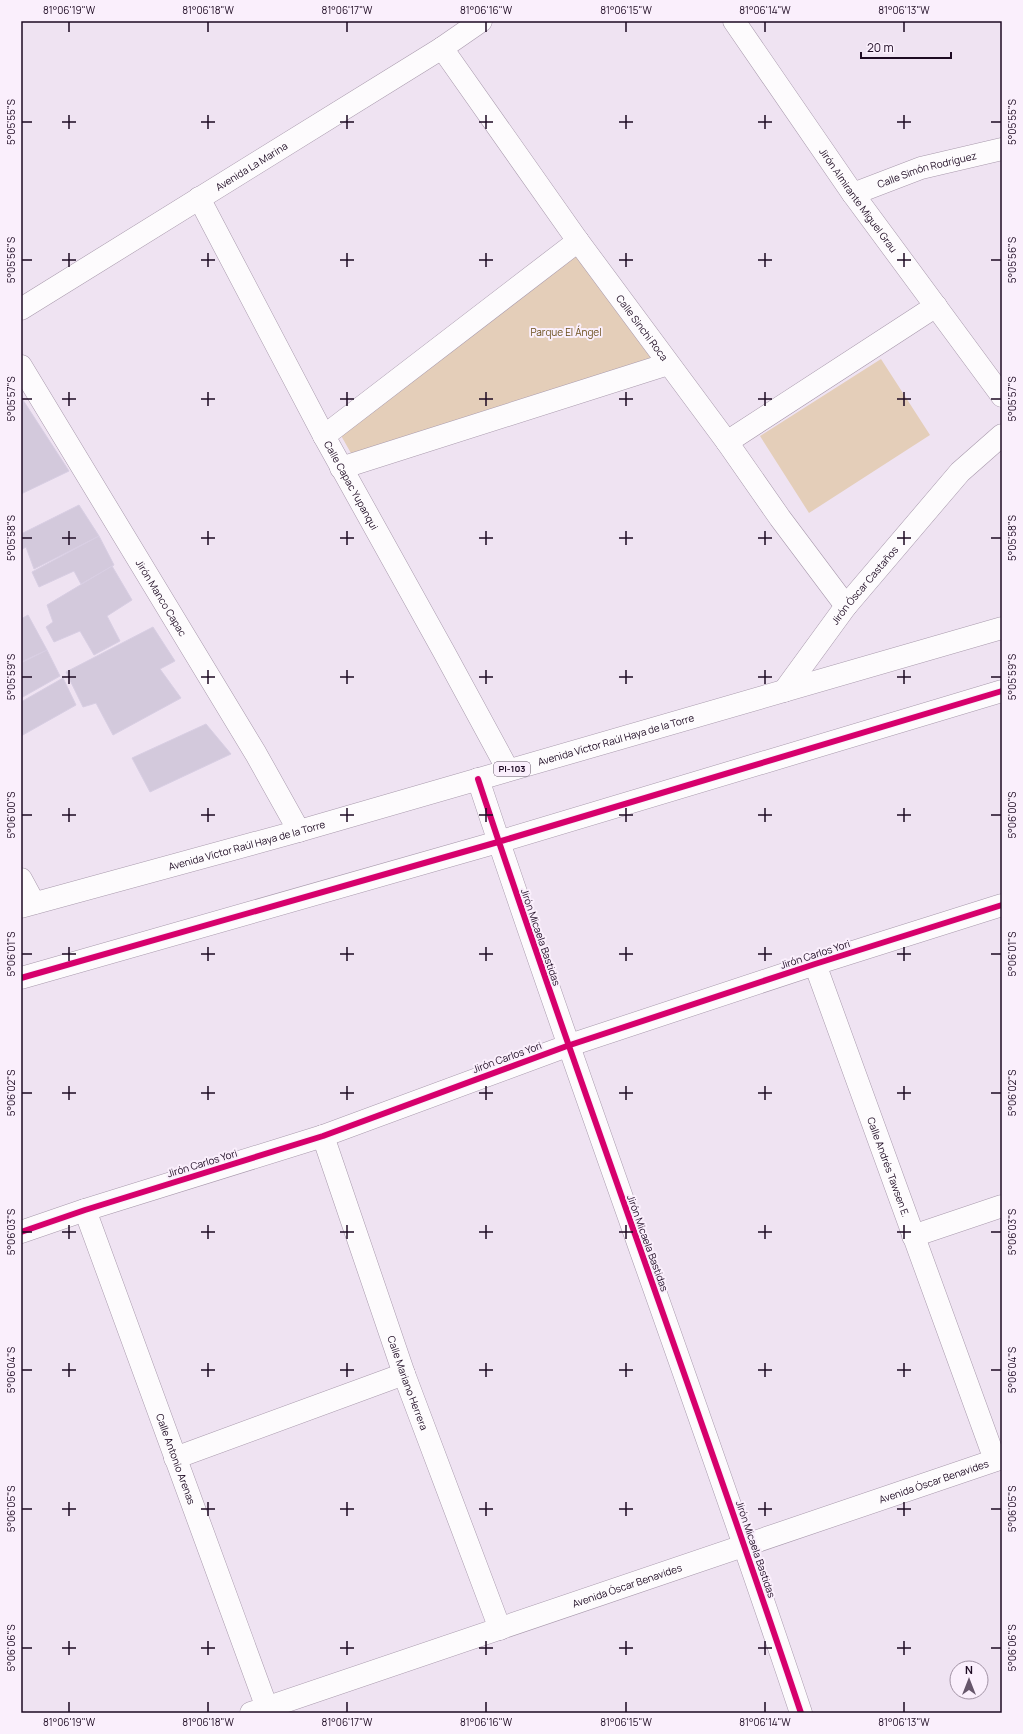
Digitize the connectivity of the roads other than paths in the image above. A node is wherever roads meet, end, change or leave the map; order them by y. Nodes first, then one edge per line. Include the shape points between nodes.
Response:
1 (481, 21) edge
2 (734, 21) edge
3 (442, 48) junction
4 (1002, 148) edge
5 (853, 194) junction
6 (199, 198) junction
7 (578, 241) junction
8 (936, 306) junction
9 (21, 309) edge
10 (668, 364) junction
11 (21, 366) edge
12 (1002, 396) edge
13 (1002, 435) edge
14 (324, 436) junction
15 (727, 442) junction
16 (341, 468) junction
17 (846, 606) junction
18 (1002, 628) edge
19 (784, 690) junction
20 (1002, 691) edge
21 (508, 770) junction
22 (478, 779) junction
23 (299, 831) junction
24 (498, 842) junction
25 (21, 879) edge
26 (28, 905) edge
27 (1002, 905) edge
28 (815, 964) junction
29 (21, 978) edge
30 (567, 1046) junction
31 (323, 1136) junction
32 (1002, 1206) edge
33 (85, 1210) junction
34 (21, 1232) edge
35 (913, 1236) junction
36 (404, 1374) junction
37 (175, 1458) junction
38 (998, 1459) edge
39 (745, 1545) junction
40 (500, 1629) junction
41 (259, 1710) edge
42 (801, 1713) edge

1 - 3 street, Avenida La Marina
2 - 5 street, Jirón Almirante Miguel Grau
3 - 6 street, Avenida La Marina
3 - 7 street, Calle Sinchi Roca
4 - 5 street, Calle Simón Rodríguez via 921,168
5 - 8 street, Jirón Almirante Miguel Grau
6 - 9 street, Avenida La Marina
6 - 14 street, Calle Capac Yupanqui
7 - 10 street, Calle Sinchi Roca
7 - 14 street
8 - 12 street, Jirón Almirante Miguel Grau
8 - 15 street
10 - 15 street, Calle Sinchi Roca
10 - 16 street
11 - 23 street, Jirón Manco Capac via 252,747
13 - 17 street, Jirón Óscar Castaños via 960,472
14 - 16 street, Calle Capac Yupanqui
15 - 17 street, Calle Sinchi Roca
16 - 21 street, Calle Capac Yupanqui
17 - 19 street, Jirón Óscar Castaños
18 - 19 street, Avenida Víctor Raúl Haya de la Torre / PI-103
19 - 21 street, Avenida Víctor Raúl Haya de la Torre / PI-103
20 - 24 street
21 - 22 street, Avenida Víctor Raúl Haya de la Torre / PI-103
22 - 23 street, Avenida Víctor Raúl Haya de la Torre / PI-103
22 - 24 street, Jirón Micaela Bastidas
23 - 26 street, Avenida Víctor Raúl Haya de la Torre / PI-103
24 - 29 street
24 - 30 street, Jirón Micaela Bastidas
25 - 26 street
27 - 28 street, Jirón Carlos Yori
28 - 30 street, Jirón Carlos Yori
28 - 35 street, Calle Andrés Tawsen E.
30 - 31 street, Jirón Carlos Yori
30 - 39 street, Jirón Micaela Bastidas
31 - 33 street, Jirón Carlos Yori
31 - 36 street, Calle Mariano Herrera
32 - 35 street
33 - 34 street, Jirón Carlos Yori
33 - 37 street, Calle Antonio Arenas
35 - 38 street, Calle Andrés Tawsen E.
36 - 37 street
36 - 40 street, Calle Mariano Herrera
37 - 41 street, Calle Antonio Arenas
38 - 39 street, Avenida Óscar Benavides
39 - 40 street, Avenida Óscar Benavides
39 - 42 street, Jirón Micaela Bastidas
40 - 41 street, Avenida Óscar Benavides

